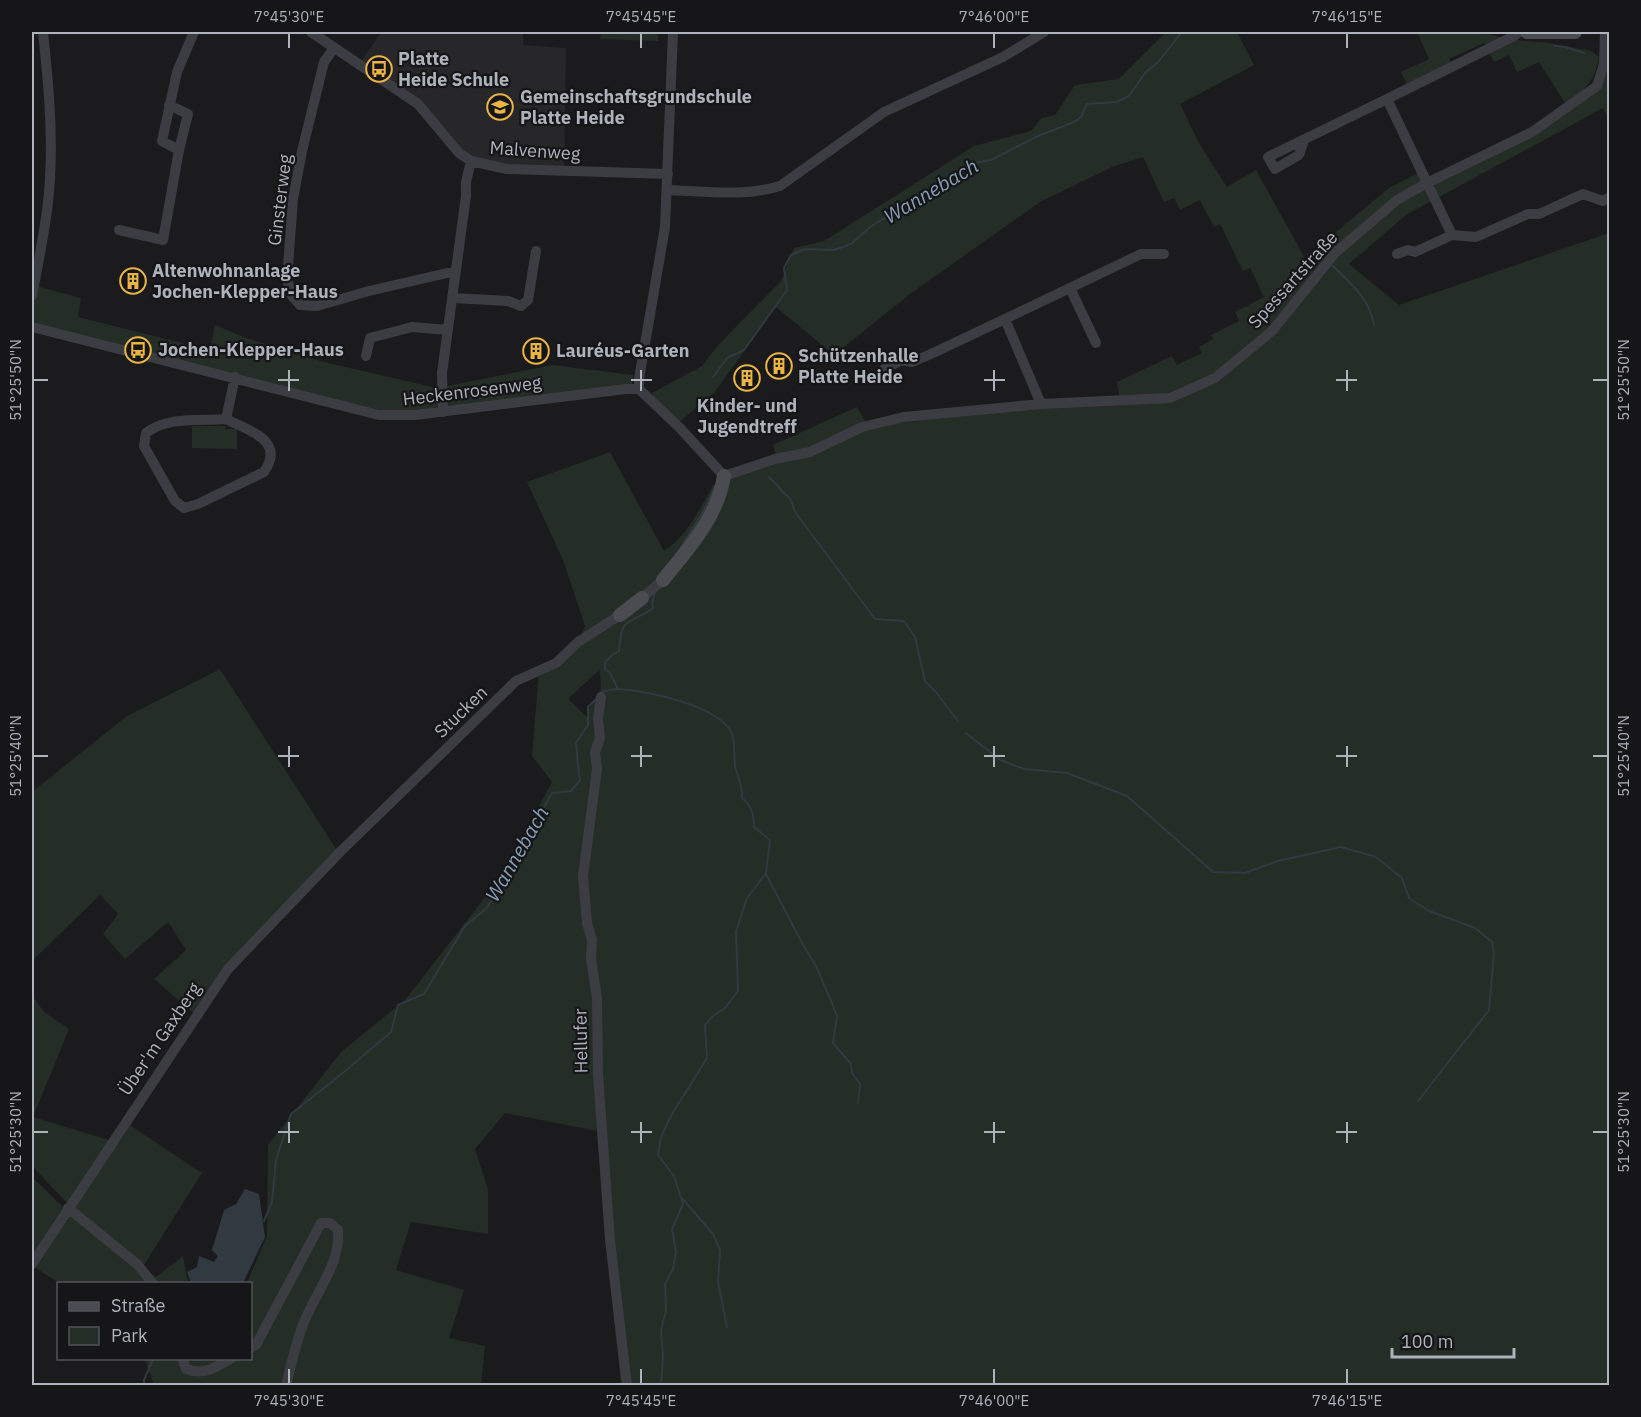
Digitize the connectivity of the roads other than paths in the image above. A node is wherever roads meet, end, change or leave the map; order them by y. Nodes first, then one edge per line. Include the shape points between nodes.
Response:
1 (43, 32) edge
2 (194, 32) edge
3 (311, 32) edge
4 (673, 32) edge
5 (1044, 32) edge
6 (1519, 32) edge
7 (1527, 32) edge
8 (1575, 32) edge
9 (1605, 32) edge
10 (334, 48) junction
11 (1387, 99) junction
12 (169, 105) junction
13 (1304, 140) dead end
14 (179, 150) junction
15 (471, 161) junction
16 (668, 174) junction
17 (1427, 183) junction
18 (667, 190) junction
19 (1610, 197) edge
20 (32, 229) edge
21 (119, 230) dead end
22 (44, 232) junction
23 (1452, 235) junction
24 (536, 251) dead end
25 (1164, 254) dead end
26 (1396, 255) dead end
27 (456, 271) junction
28 (1070, 288) junction
29 (32, 296) edge
30 (453, 298) junction
31 (1005, 320) junction
32 (32, 327) edge
33 (448, 330) junction
34 (1096, 344) dead end
35 (366, 356) dead end
36 (884, 369) dead end
37 (235, 377) junction
38 (639, 389) junction
39 (1041, 404) junction
40 (443, 412) junction
41 (226, 419) junction
42 (724, 476) junction
43 (663, 580) joint
44 (642, 598) joint
45 (620, 615) joint
46 (601, 697) dead end
47 (340, 852) joint
48 (68, 1208) junction
49 (32, 1264) edge
50 (151, 1282) edge
51 (252, 1347) edge
52 (182, 1360) edge
53 (230, 1360) edge
54 (286, 1386) edge
55 (627, 1386) edge

1 - 22 street via 50,101 51,178
2 - 12 street via 177,72
3 - 10 street, Malvenweg
4 - 16 street
5 - 18 street via 1003,57 884,112 780,186 751,192
6 - 11 street
7 - 8 street
9 - 17 street, Spessartstraße via 1604,64 1597,86 1532,132
10 - 15 street, Malvenweg via 418,104 459,153
10 - 27 street, Ginsterweg via 324,62 293,199 287,280 292,296 300,305 317,306
11 - 13 street
11 - 17 street
12 - 14 street via 162,141
12 - 14 street via 188,114
14 - 21 street via 163,240
15 - 16 street, Malvenweg via 507,169
15 - 27 street
16 - 18 street
17 - 23 street
17 - 39 street, Spessartstraße via 1397,200 1335,253 1272,331 1215,378 1170,398
18 - 38 street via 665,227
19 - 23 street via 1603,201 1583,194 1476,237
20 - 22 street
22 - 29 street
23 - 26 street via 1415,252 1408,250
24 - 30 street via 528,300 521,306
25 - 28 street via 1142,254
27 - 30 street
28 - 31 street
28 - 34 street
30 - 33 street
31 - 36 street via 912,362 902,360
31 - 39 street
32 - 37 street, Heckenrosenweg
33 - 35 street via 412,327 370,338
33 - 40 street via 442,373
37 - 40 street, Heckenrosenweg via 379,415
37 - 41 street
38 - 40 street, Heckenrosenweg
38 - 42 street
39 - 42 street, Spessartstraße via 904,417 862,427 810,452
41 - 41 street via 171,422 146,433 144,446 175,501 184,508 264,472 271,462 272,451 266,440
42 - 43 street via 720,496 700,533
43 - 44 street
44 - 45 street
45 - 47 street, Stucken via 578,642 556,663 516,681
46 - 55 street, Hellufer via 597,769 583,876 597,998 598,1075 610,1240
47 - 48 street, Über'm Gaxberg via 228,969
48 - 49 street, Über'm Gaxberg
48 - 50 street via 138,1265
51 - 54 street via 321,1223 330,1223 338,1230 339,1243 304,1322
52 - 53 street via 186,1369 196,1373

